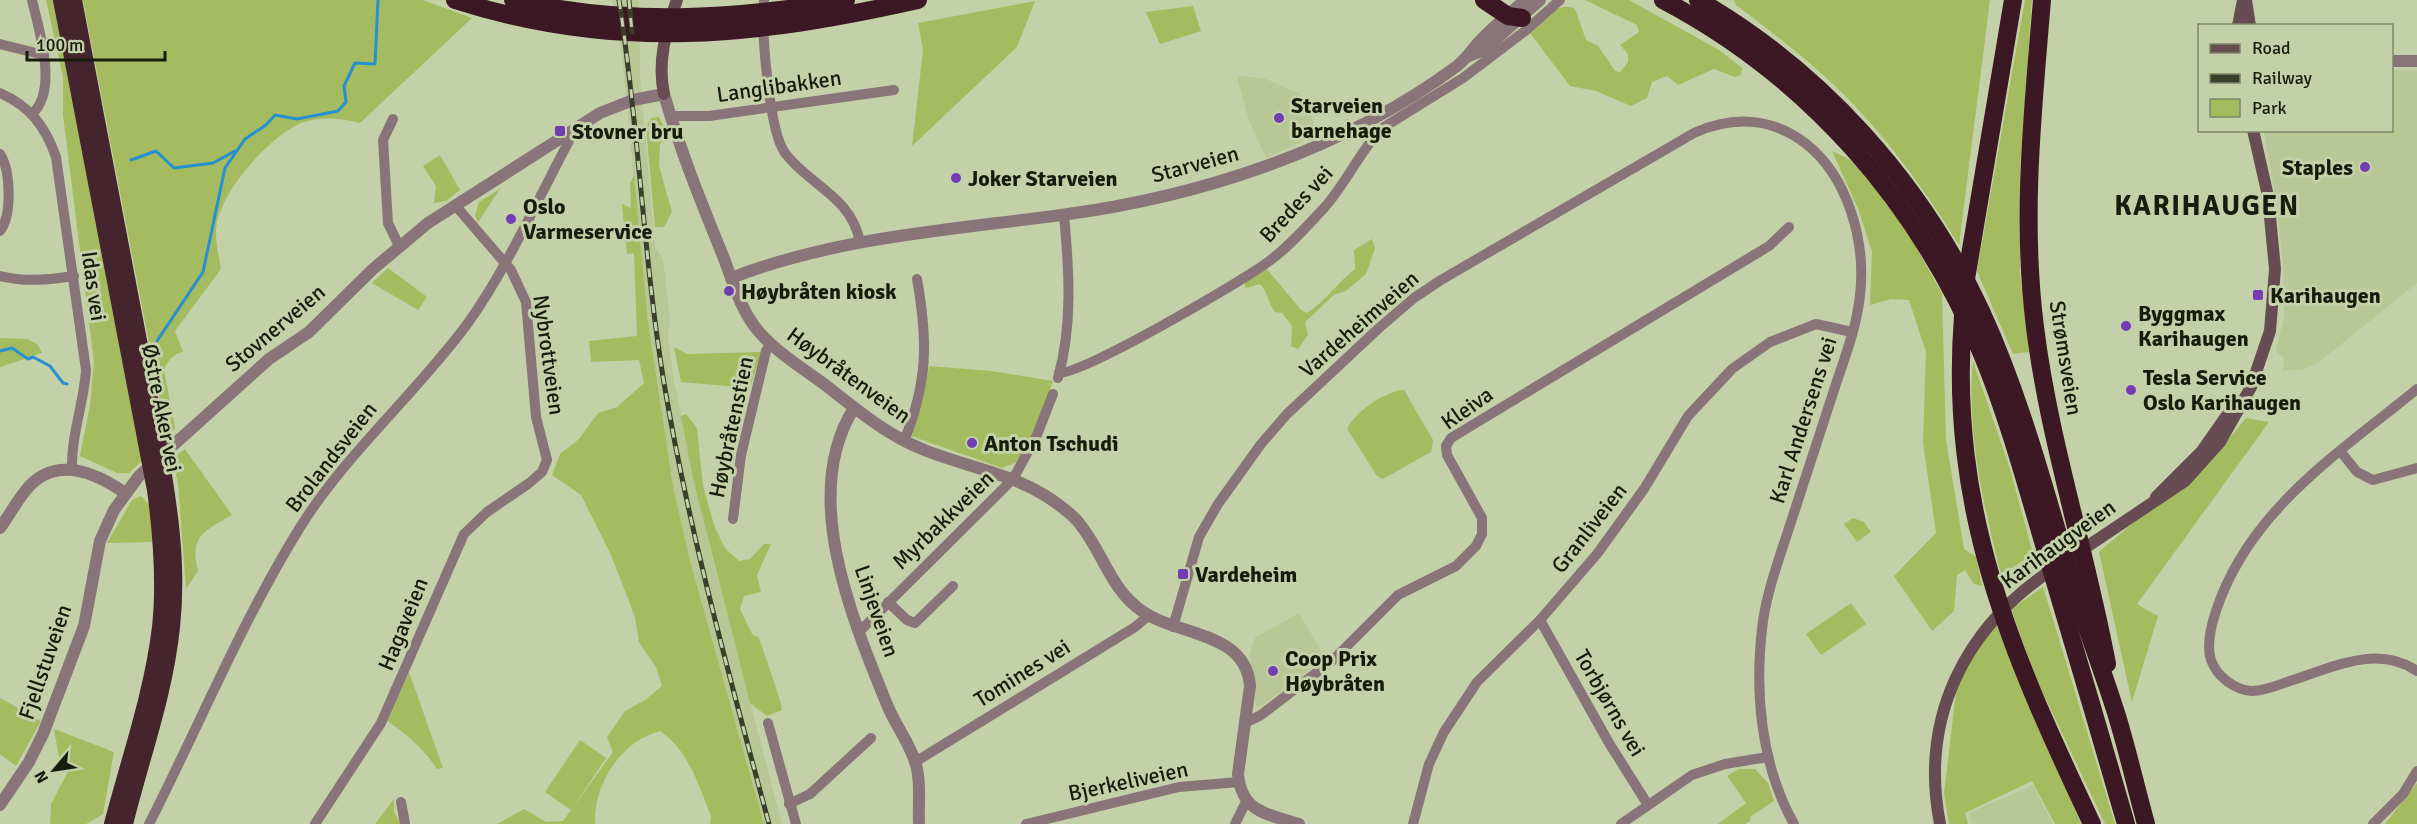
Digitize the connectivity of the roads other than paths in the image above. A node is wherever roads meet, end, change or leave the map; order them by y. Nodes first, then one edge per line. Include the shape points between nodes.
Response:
1 (32, 0) edge
2 (61, 0) edge
3 (74, 0) edge
4 (455, 0) edge
5 (513, 0) edge
6 (677, 0) edge
7 (764, 0) edge
8 (846, 0) edge
9 (918, 0) edge
10 (1484, 0) edge
11 (1525, 0) edge
12 (1540, 0) edge
13 (1560, 0) edge
14 (1663, 0) edge
15 (1698, 0) edge
16 (2013, 0) edge
17 (2244, 0) edge
18 (2043, 1) edge
19 (1515, 17) junction
20 (587, 22) junction
21 (2238, 24) edge
22 (2250, 24) edge
23 (686, 27) junction
24 (0, 44) edge
25 (44, 55) junction
26 (2393, 61) edge
27 (2417, 61) edge
28 (894, 90) dead end
29 (0, 93) edge
30 (664, 94) junction
31 (772, 107) junction
32 (33, 114) junction
33 (670, 116) junction
34 (393, 119) dead end
35 (1703, 129) joint
36 (2253, 132) edge
37 (566, 133) junction
38 (0, 154) edge
39 (455, 206) junction
40 (1064, 215) junction
41 (1788, 227) dead end
42 (0, 231) edge
43 (860, 242) junction
44 (399, 246) junction
45 (505, 263) junction
46 (0, 276) edge
47 (74, 276) junction
48 (732, 278) junction
49 (917, 279) dead end
50 (1852, 332) junction
51 (771, 344) junction
52 (2417, 389) edge
53 (1053, 394) dead end
54 (854, 408) junction
55 (904, 441) junction
56 (2342, 452) junction
57 (547, 460) joint
58 (2417, 468) edge
59 (72, 469) junction
60 (1013, 479) junction
61 (125, 493) junction
62 (733, 519) dead end
63 (0, 528) edge
64 (2048, 528) junction
65 (953, 586) dead end
66 (2074, 590) junction
67 (888, 602) junction
68 (1148, 616) junction
69 (1540, 620) junction
70 (1173, 627) junction
71 (860, 631) junction
72 (2417, 671) edge
73 (1247, 722) junction
74 (768, 723) dead end
75 (871, 738) dead end
76 (1768, 757) junction
77 (915, 762) junction
78 (2417, 771) edge
79 (1239, 782) junction
80 (1247, 800) junction
81 (401, 802) dead end
82 (789, 804) junction
83 (1648, 804) junction
84 (0, 805) edge
85 (318, 823) edge
86 (112, 824) edge
87 (125, 824) edge
88 (149, 824) edge
89 (405, 824) edge
90 (796, 824) edge
91 (919, 824) edge
92 (1026, 824) edge
93 (1235, 824) edge
94 (1299, 824) edge
95 (1413, 824) edge
96 (1621, 824) edge
97 (1794, 824) edge
98 (1940, 824) edge
99 (2092, 824) edge
100 (2126, 824) edge
101 (2146, 824) edge
102 (2373, 824) edge

1 - 25 street
2 - 86 highway, Østre Aker vei via 153,480 162,556 161,610 154,662
3 - 87 highway, Østre Aker vei via 162,459 174,556 167,657
4 - 20 highway via 532,21
5 - 20 highway
6 - 30 main road, Høybråtenveien via 663,50
7 - 31 street
8 - 23 highway
9 - 23 highway via 795,25
10 - 19 highway
11 - 19 street, Starveien
12 - 19 street, Starveien
13 - 40 street, Bredes vei via 1463,78 1384,127 1349,178 1270,260 1179,315 1059,376 1069,301
14 - 64 highway via 1737,45 1812,105 1883,182 1941,270 1983,356
15 - 64 highway via 1754,36 1824,93 1895,171 1944,242 1988,326 2008,377
16 - 99 highway via 1965,284 1961,422 1976,525 1989,574 2048,730
17 - 21 main road
17 - 22 main road
18 - 66 highway, Strømsveien via 2029,167 2030,280 2043,380 2072,512
19 - 40 street, Starveien via 1478,42 1469,56 1406,99 1285,159 1200,186
20 - 23 highway
24 - 25 street
25 - 32 street via 44,96
26 - 27 street
28 - 31 street, Langlibakken
29 - 32 street, Idas vei
30 - 33 street, Høybråtenveien
30 - 37 street, Stovnerveien via 623,103
31 - 33 street, Langlibakken via 695,117
31 - 43 street via 783,150 848,210
32 - 47 street, Idas vei via 47,132 56,157
33 - 48 street, Høybråtenveien
34 - 44 street via 383,140 389,229
35 - 50 street, Karl Andersens vei via 1739,121 1768,124 1794,135 1823,162 1848,204 1858,239 1861,285
35 - 70 street, Vardeheimveien via 1428,288 1308,394 1261,444 1207,522 1195,547
36 - 98 main road, Karihaugveien via 2275,251 2274,303 2265,350 2252,387 2220,442 2185,481 2034,582 2007,605 1975,643 1953,682 1939,729 1934,778
37 - 39 street, Stovnerveien
37 - 45 street, Brolandsveien via 569,141
38 - 42 street via 9,177
39 - 44 street, Stovnerveien
39 - 45 street, Nybrottveien
40 - 43 street, Starveien
41 - 73 street, Kleiva via 1769,246 1451,438 1446,446 1447,455 1482,518 1482,534 1476,546 1456,566 1398,595 1333,660 1262,715
43 - 48 street, Starveien via 804,253
44 - 61 street, Stovnerveien via 309,332 270,359 172,445
45 - 57 street, Nybrottveien via 517,281 528,311 536,417
45 - 88 street, Brolandsveien via 468,322 346,462 299,529 255,608
46 - 47 street via 40,282
47 - 59 street, Idas vei via 86,370
48 - 51 street, Høybråtenveien via 753,324
49 - 55 street via 926,352 920,399
50 - 69 street, Granliveien via 1825,324 1805,326 1770,342 1732,369 1688,416 1634,504
50 - 76 street, Karl Andersens vei via 1764,614 1759,686
51 - 54 street, Høybråtenveien
51 - 62 street, Høybråtenstien via 766,351 741,455
52 - 56 street
53 - 60 street, Myrbakkveien
54 - 55 street, Høybråtenveien
54 - 71 street, Linjeveien via 839,439 831,510 838,562
55 - 60 street, Høybråtenveien
56 - 58 street via 2361,475 2373,480
56 - 72 street via 2279,505 2249,542 2217,608 2209,642 2211,661 2225,680 2250,691 2374,657 2399,661
57 - 85 street, Hagaveien via 542,472 464,534 381,723
59 - 61 street via 93,474
59 - 63 street via 48,473 32,483
60 - 67 street, Myrbakkveien
60 - 68 street, Høybråtenveien via 1041,493 1075,518 1120,591
61 - 84 street, Fjellstuveien via 100,541 84,626 69,671 29,762
64 - 66 highway
65 - 67 street via 915,623
66 - 100 highway
66 - 101 highway via 2117,716
67 - 71 street, Myrbakkveien
68 - 70 street, Høybråtenveien
68 - 77 street, Tomines vei
69 - 83 street, Torbjørns vei
69 - 95 street, Granliveien via 1477,682 1444,732 1429,764
70 - 73 street, Høybråtenveien via 1214,640 1240,659 1249,679
71 - 77 street, Linjeveien via 889,708
73 - 79 street, Høybråtenveien
74 - 82 street
75 - 82 street via 810,794
76 - 83 street via 1698,772
76 - 97 street, Karl Andersens vei
77 - 91 street, Linjeveien
78 - 102 street via 2403,794
79 - 80 street
79 - 92 street, Bjerkeliveien via 1179,787
80 - 93 street
80 - 94 street via 1263,814
81 - 89 street
82 - 90 street
83 - 96 street

